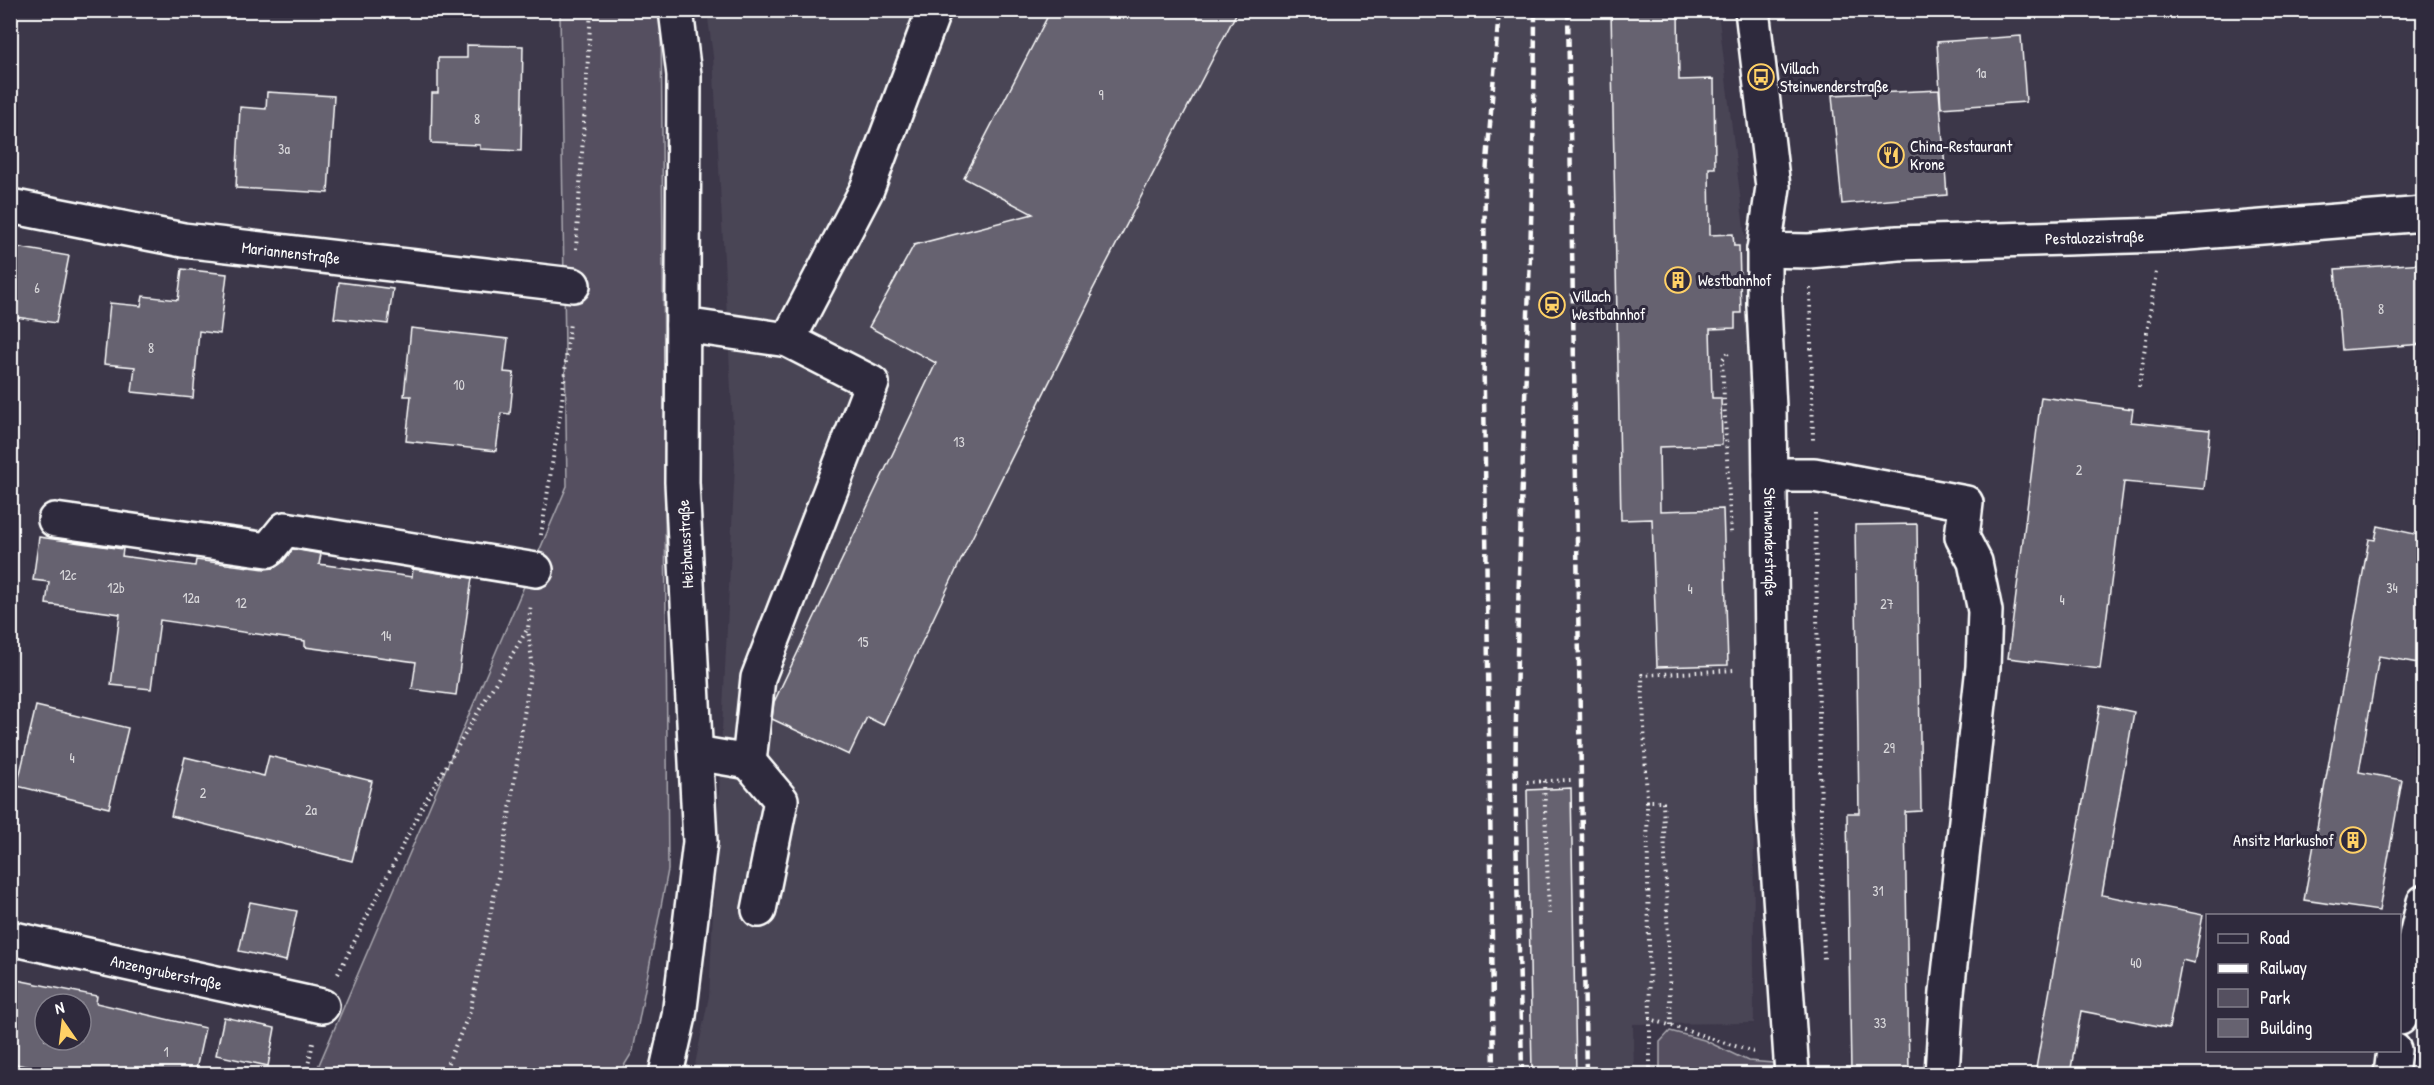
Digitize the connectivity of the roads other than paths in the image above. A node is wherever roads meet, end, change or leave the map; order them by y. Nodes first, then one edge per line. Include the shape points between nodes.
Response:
1 (676, 10) edge
2 (934, 10) edge
3 (1752, 10) edge
4 (10, 206) edge
5 (2424, 214) edge
6 (1764, 250) junction
7 (573, 285) dead end
8 (683, 325) junction
9 (788, 339) junction
10 (1770, 475) junction
11 (55, 520) dead end
12 (536, 570) dead end
13 (696, 753) junction
14 (749, 762) junction
15 (2424, 902) edge
16 (759, 910) dead end
17 (10, 938) edge
18 (322, 1006) dead end
19 (2401, 1011) edge
20 (2394, 1052) edge
21 (1792, 1064) edge
22 (666, 1074) edge
23 (1942, 1074) edge
24 (2391, 1074) edge

1 - 8 street, Heizhausstraße via 684,75
2 - 9 street via 867,189
3 - 6 street, Steinwenderstraße via 1773,187
4 - 7 street, Mariannenstraße via 183,240
5 - 6 street, Pestalozzistraße via 2163,235
6 - 10 street, Steinwenderstraße
8 - 9 street
8 - 13 street, Heizhausstraße via 682,482
9 - 14 street via 872,383 758,678
10 - 21 street, Steinwenderstraße via 1774,807
10 - 23 street via 1814,475 1966,503 1962,537 1975,562 1985,612 1983,667 1947,992
11 - 12 street via 267,550 285,529
13 - 14 street
13 - 22 street, Heizhausstraße via 700,842 679,1016
14 - 16 street via 781,800
15 - 19 street
17 - 18 street, Anzengruberstraße
20 - 24 street

